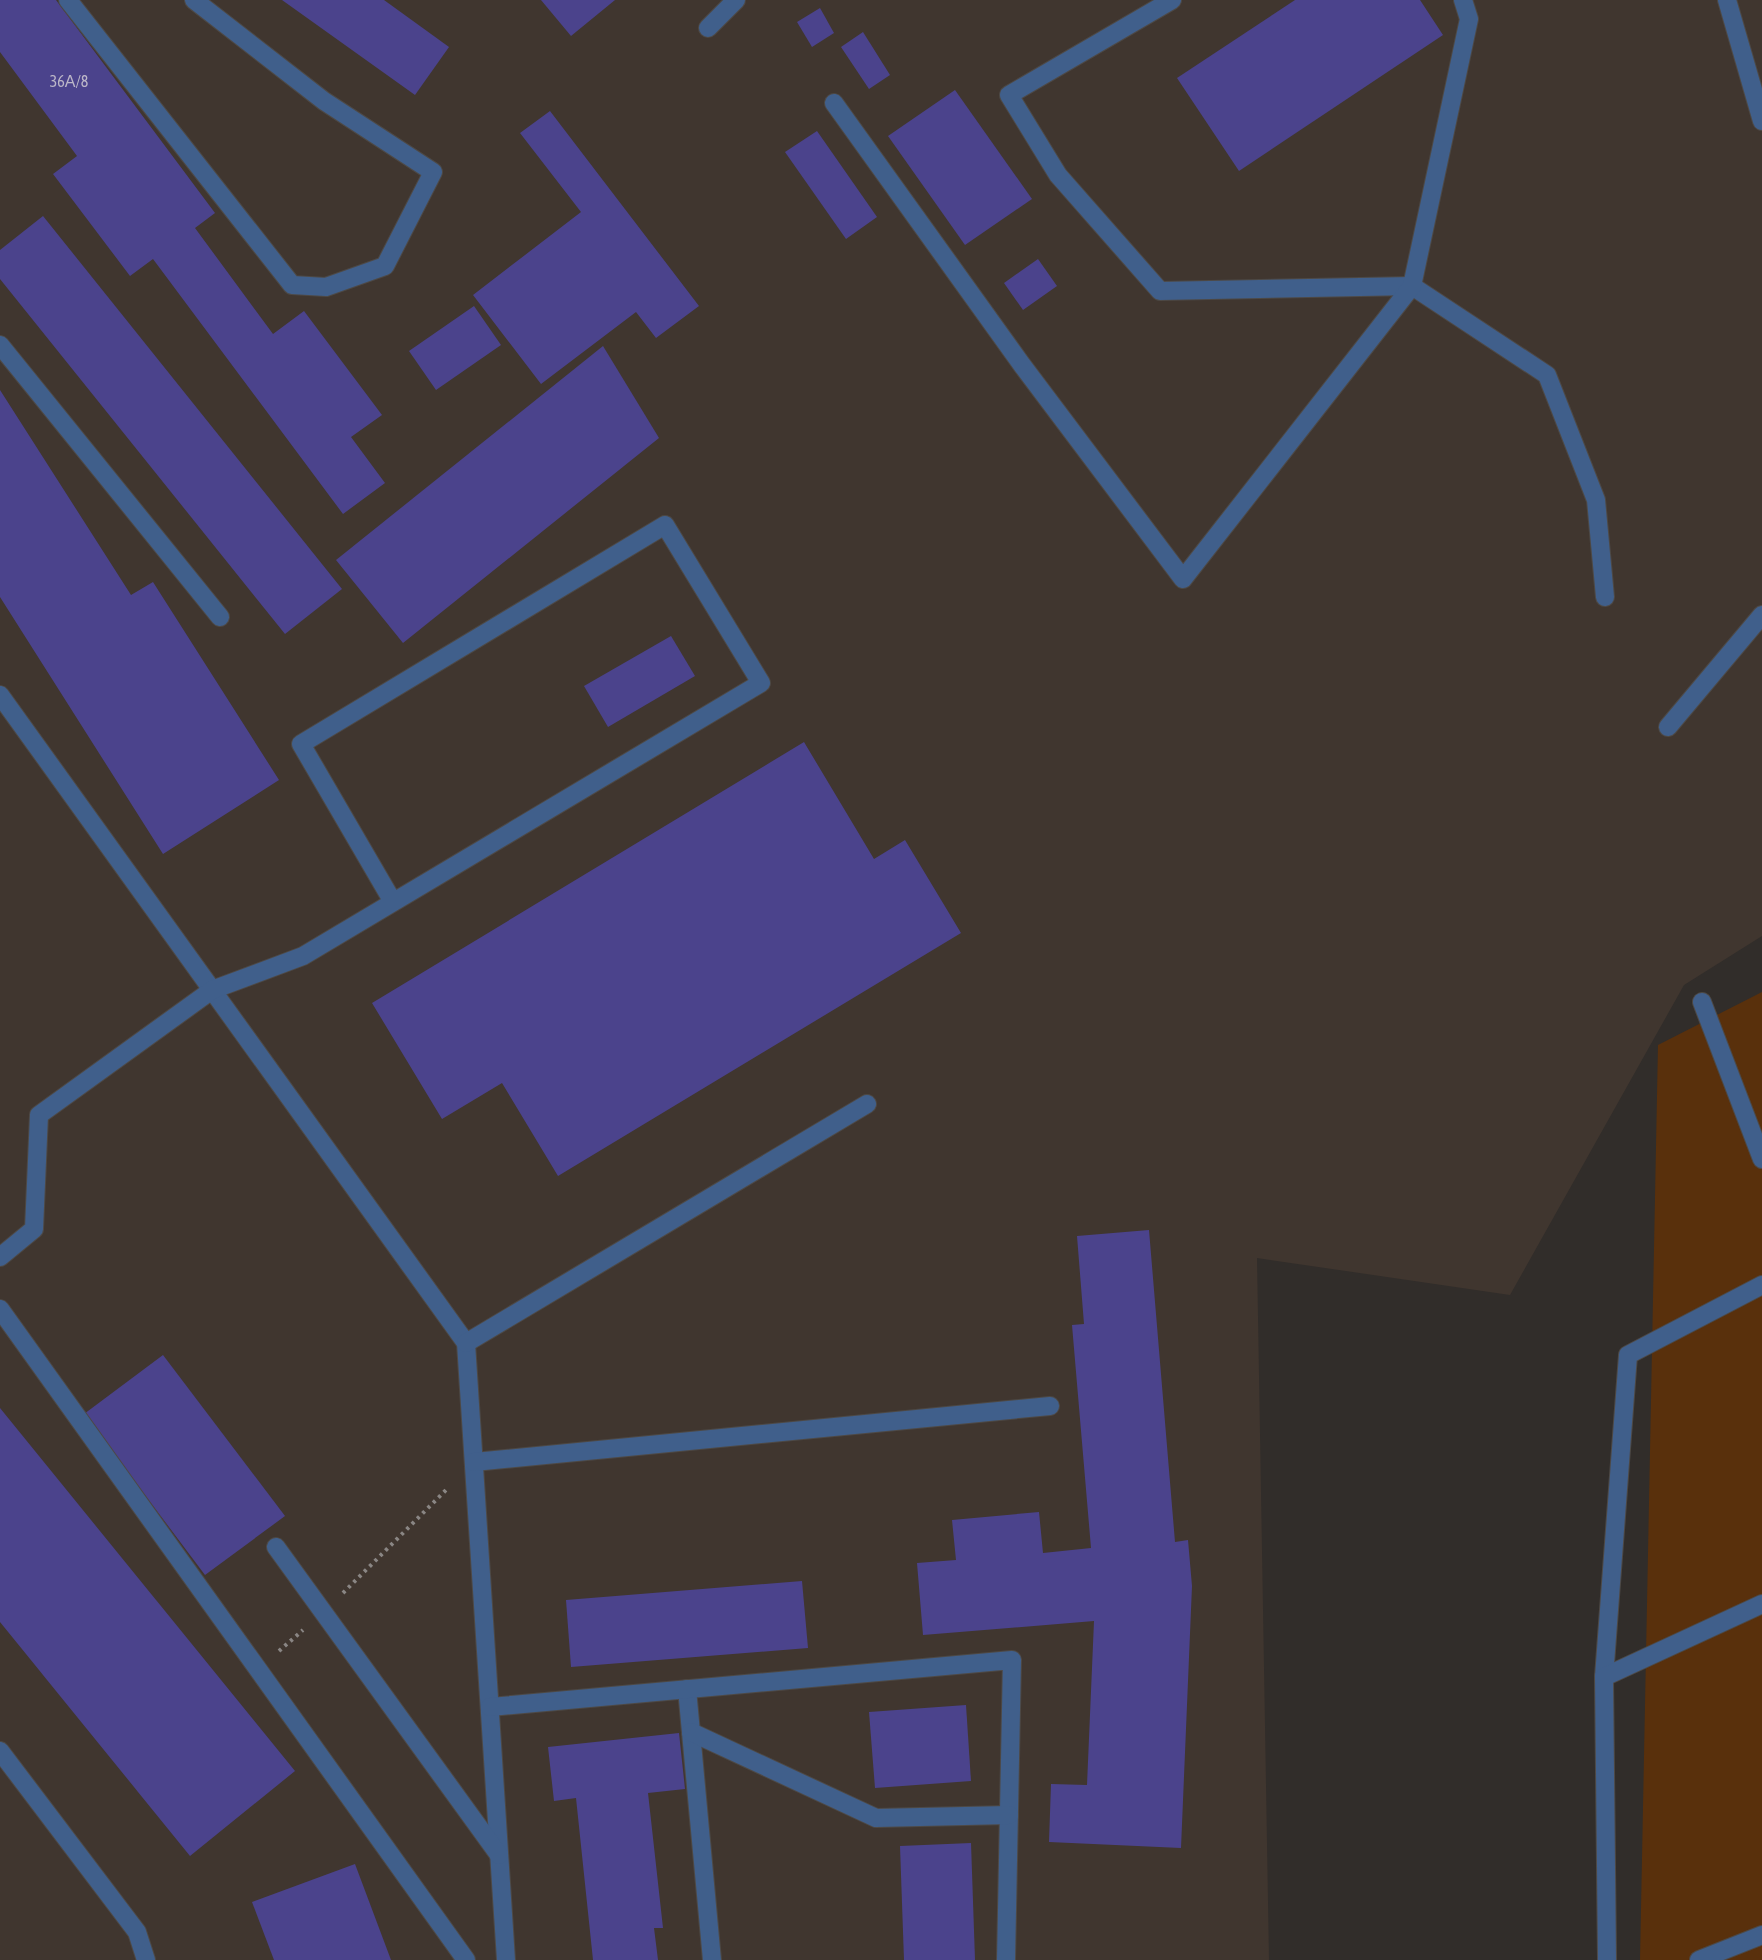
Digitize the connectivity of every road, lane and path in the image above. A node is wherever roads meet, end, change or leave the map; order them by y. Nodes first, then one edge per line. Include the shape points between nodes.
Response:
1 (68, 0) edge
2 (194, 0) edge
3 (736, 0) edge
4 (1172, 0) edge
5 (1463, 0) edge
6 (1727, 0) edge
7 (708, 28) dead end
8 (834, 103) dead end
9 (1762, 121) edge
10 (1412, 286) junction
11 (0, 345) edge
12 (1605, 597) dead end
13 (1762, 615) edge
14 (220, 616) dead end
15 (0, 695) edge
16 (1668, 727) dead end
17 (393, 902) junction
18 (212, 990) junction
19 (1702, 1002) dead end
20 (867, 1104) dead end
21 (1762, 1159) edge
22 (0, 1257) edge
23 (1762, 1285) edge
24 (0, 1310) edge
25 (466, 1343) junction
26 (1050, 1406) dead end
27 (474, 1462) junction
28 (276, 1546) dead end
29 (1762, 1604) edge
30 (324, 1612) junction
31 (258, 1669) junction
32 (1604, 1677) junction
33 (687, 1689) junction
34 (490, 1707) junction
35 (691, 1732) junction
36 (0, 1751) edge
37 (1009, 1815) junction
38 (499, 1855) junction
39 (1762, 1935) edge
40 (146, 1960) edge
41 (466, 1960) edge
42 (506, 1960) edge
43 (712, 1960) edge
44 (1006, 1960) edge
45 (1607, 1960) edge
46 (1699, 1960) edge

1 - 2 lane via 292,285 326,287 385,266 433,172 324,101
3 - 7 lane
4 - 10 lane via 1009,95 1058,176 1160,291
5 - 10 lane via 1469,19
6 - 9 lane
8 - 10 lane via 1022,365 1183,579
10 - 12 lane via 1547,375 1596,500
11 - 14 lane
13 - 16 lane
15 - 18 lane
17 - 17 lane via 301,744 665,525 761,683
17 - 18 lane via 303,956
18 - 22 lane via 39,1115 34,1230
18 - 25 lane
19 - 21 lane
20 - 25 lane
23 - 32 lane via 1628,1355
24 - 31 lane
25 - 27 lane
26 - 27 lane
27 - 30 path
27 - 34 lane
28 - 30 lane
29 - 32 lane
30 - 31 path
30 - 38 lane
31 - 41 lane
32 - 45 lane
33 - 34 lane
33 - 35 lane
33 - 37 lane via 1012,1660
34 - 38 lane
35 - 37 lane via 876,1818
35 - 43 lane
36 - 40 lane via 137,1932
37 - 44 lane
38 - 42 lane
39 - 46 lane

